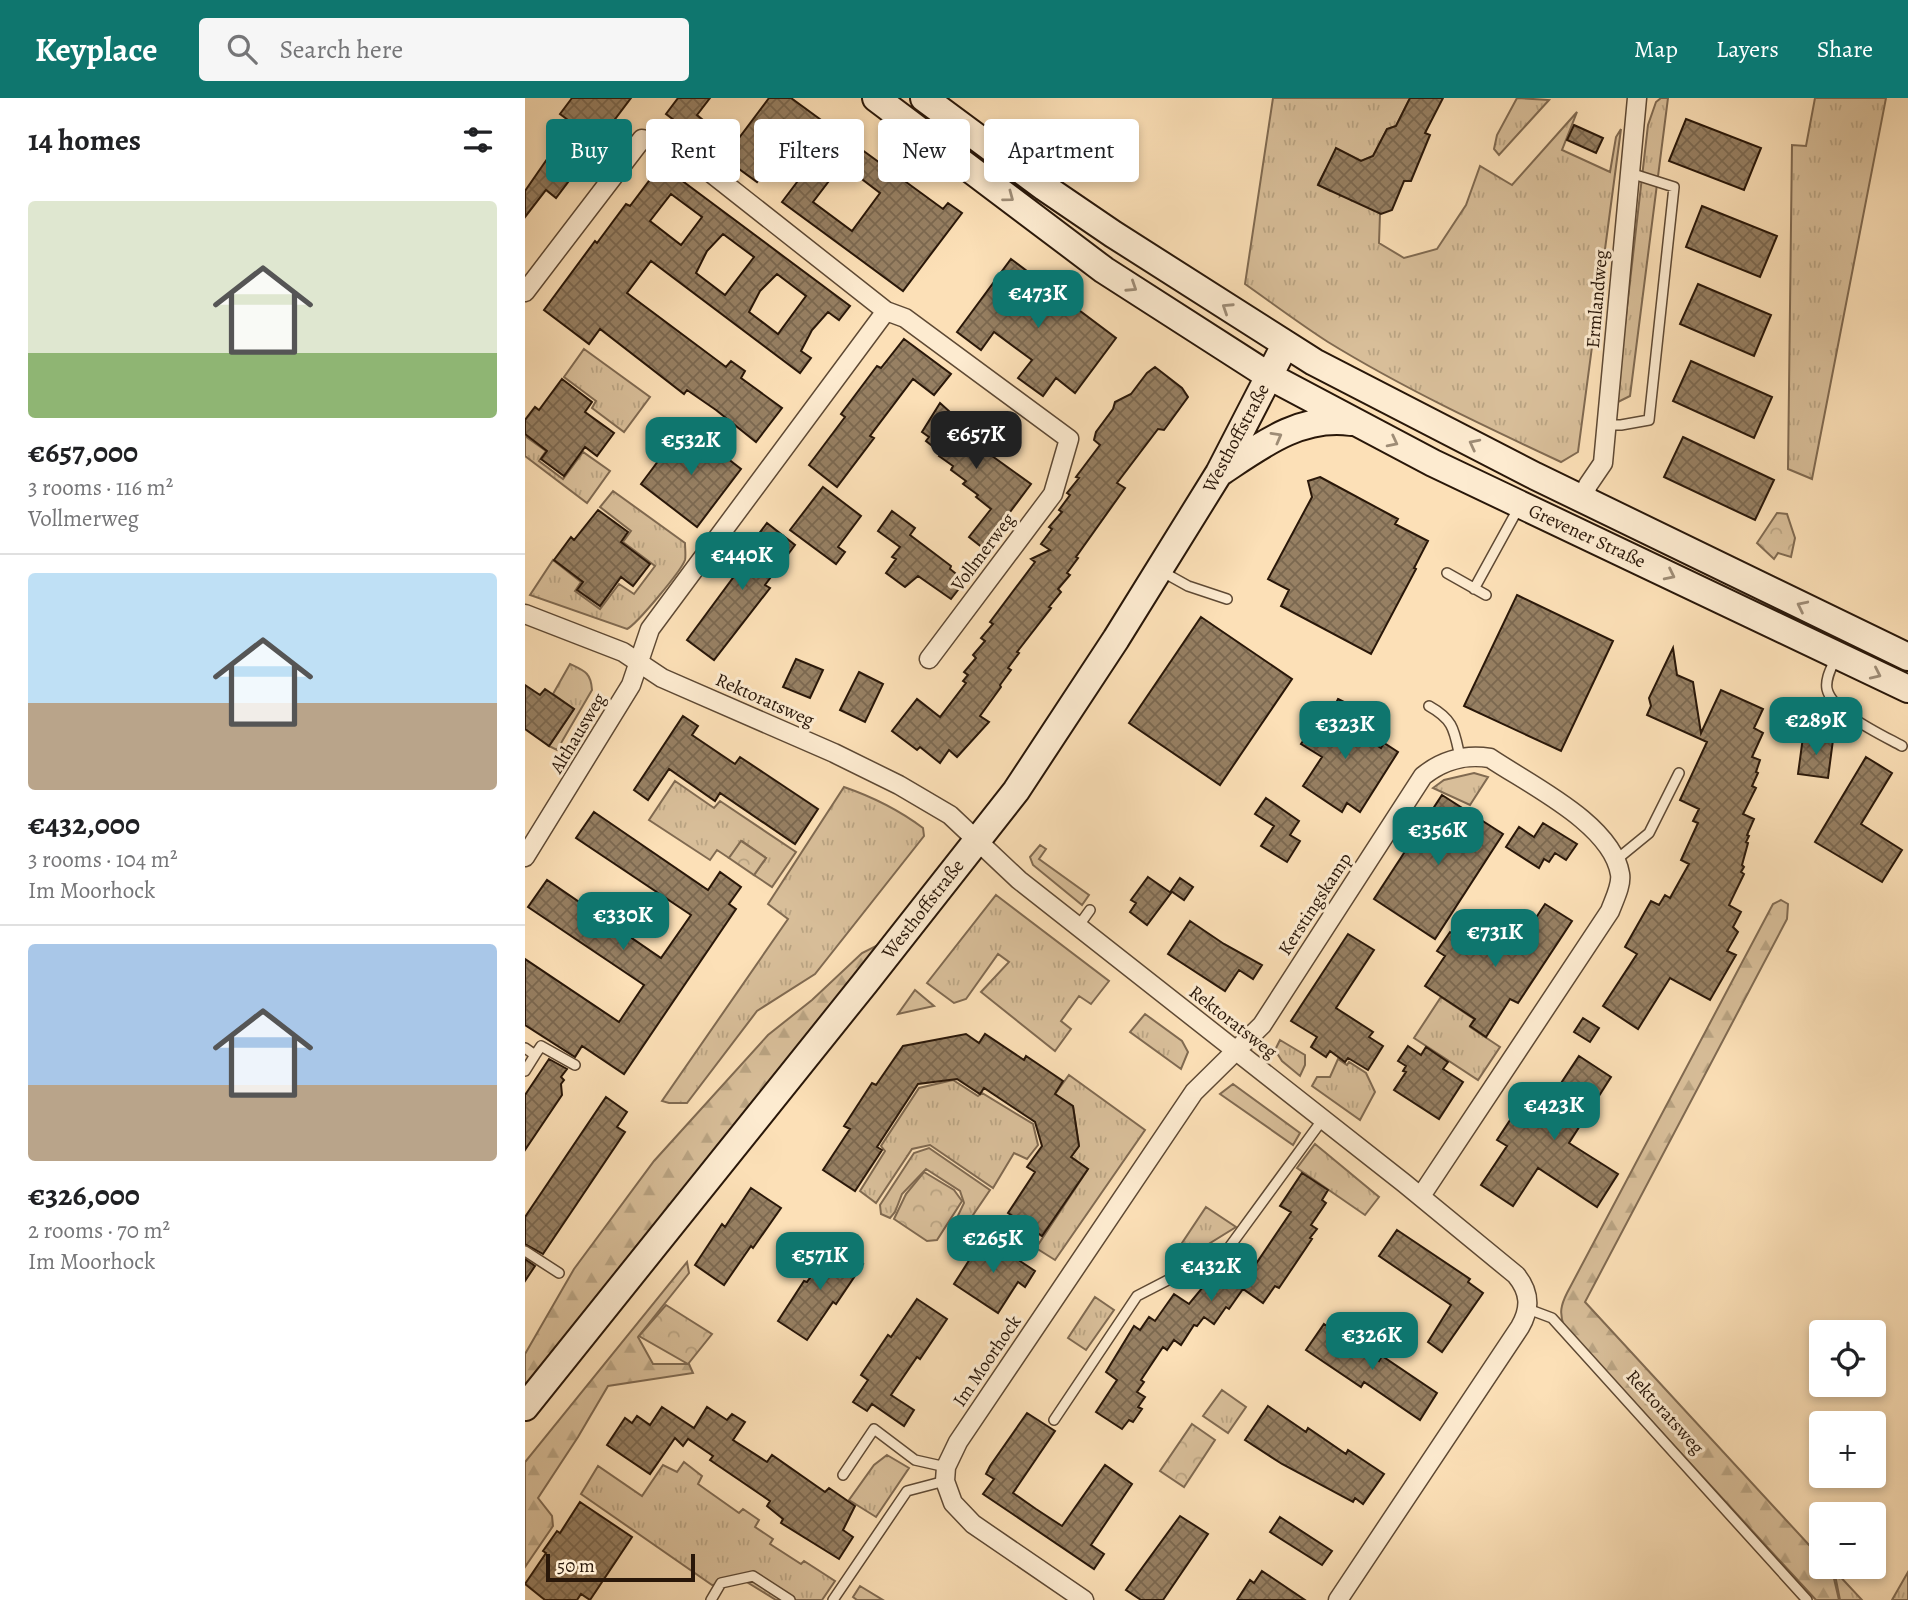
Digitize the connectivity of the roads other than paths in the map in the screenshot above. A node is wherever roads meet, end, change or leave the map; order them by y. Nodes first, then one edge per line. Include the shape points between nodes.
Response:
1 (876, 98) edge
2 (925, 98) edge
3 (1637, 98) edge
4 (1630, 173) junction
5 (525, 292) edge
6 (886, 310) junction
7 (1285, 345) junction
8 (1269, 376) junction
9 (1352, 422) junction
10 (1607, 425) junction
11 (1219, 473) junction
12 (1583, 499) junction
13 (1520, 505) junction
14 (1159, 570) junction
15 (1447, 573) dead end
16 (1474, 589) junction
17 (1486, 595) dead end
18 (1227, 599) dead end
19 (525, 614) edge
20 (1837, 656) junction
21 (1908, 657) edge
22 (929, 659) dead end
23 (638, 663) junction
24 (1908, 689) edge
25 (1429, 706) dead end
26 (1902, 746) dead end
27 (1460, 757) junction
28 (1679, 773) dead end
29 (977, 841) junction
30 (525, 857) edge
31 (1616, 860) junction
32 (1090, 910) dead end
33 (1077, 928) junction
34 (525, 1048) edge
35 (1237, 1052) junction
36 (535, 1055) junction
37 (575, 1065) dead end
38 (525, 1071) edge
39 (1323, 1119) junction
40 (1421, 1196) junction
41 (525, 1251) edge
42 (559, 1273) dead end
43 (1528, 1309) junction
44 (525, 1407) edge
45 (1054, 1420) dead end
46 (946, 1474) junction
47 (843, 1475) dead end
48 (711, 1600) edge
49 (790, 1600) edge
50 (833, 1600) edge
51 (1084, 1600) edge
52 (1338, 1600) edge
53 (1807, 1600) edge

1 -> 8 main road, Grevener Straße via 1104,270
7 -> 2 main road, Grevener Straße via 1044,187
3 - 4 street, Ermlandweg
4 - 10 street, Ermlandweg
4 - 10 lane via 1674,187 1649,420
5 - 6 street, Vollmerweg via 642,139 678,147
6 - 22 street, Vollmerweg via 905,318 1069,439 1053,494
6 - 23 street via 650,629
7 - 8 main road
12 -> 7 main road, Grevener Straße
8 - 9 main road, Grevener Straße
8 - 11 main road, Westhoffstraße
11 -> 9 main road via 1290,430 1315,423
9 -> 13 main road, Grevener Straße
10 - 12 street, Ermlandweg via 1603,463
11 - 14 main road, Westhoffstraße
21 -> 12 main road, Grevener Straße
13 - 16 lane
13 -> 20 main road, Grevener Straße
14 - 18 lane
14 - 29 main road, Westhoffstraße via 1021,783
15 - 16 lane
16 - 17 lane
19 - 23 street, Rektoratsweg via 623,652
20 -> 24 main road, Grevener Straße
20 - 26 lane via 1827,681 1833,702
23 - 29 street, Rektoratsweg via 899,785 950,815
23 - 30 street, Althausweg via 631,685
25 - 27 lane via 1454,728
27 - 31 street via 1490,758 1590,824
27 - 35 street, Kerstingskamp via 1423,776 1262,1025
28 - 31 lane via 1649,833
29 - 33 street, Rektoratsweg
29 - 44 main road, Westhoffstraße
31 - 40 street via 1621,878 1610,911
32 - 33 lane
33 - 35 street, Rektoratsweg
34 - 36 lane
35 - 39 street, Rektoratsweg
35 - 46 street, Im Moorhock via 1194,1092 958,1442
36 - 37 lane via 541,1046
36 - 38 lane
39 - 40 street, Rektoratsweg
39 - 45 lane via 1227,1249 1137,1296
40 - 43 street, Rektoratsweg via 1516,1275 1527,1293
41 - 42 lane
43 - 52 street
43 - 53 lane, Rektoratsweg via 1552,1318
46 - 47 lane via 915,1460 874,1429
46 - 50 lane via 907,1491
46 - 51 street via 953,1503 973,1524
48 - 49 lane via 721,1583 753,1576

